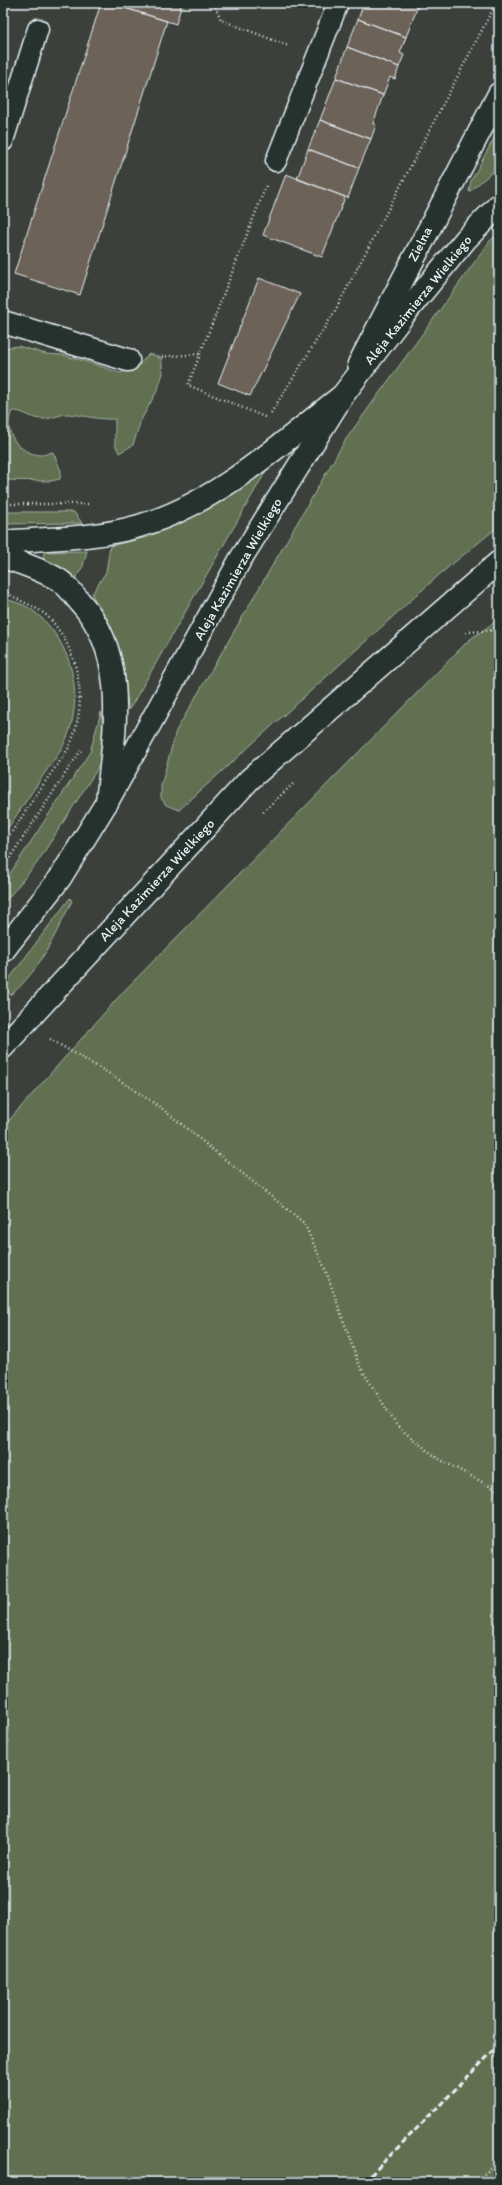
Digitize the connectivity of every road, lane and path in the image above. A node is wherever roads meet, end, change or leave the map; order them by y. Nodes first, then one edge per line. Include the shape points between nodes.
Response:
1 (214, 3) edge
2 (338, 3) edge
3 (496, 3) edge
4 (38, 29) dead end
5 (317, 57) junction
6 (499, 94) edge
7 (3, 141) edge
8 (276, 161) joint
9 (499, 205) edge
10 (3, 322) edge
11 (200, 354) junction
12 (128, 360) joint
13 (343, 395) junction
14 (267, 418) junction
15 (263, 423) dead end
16 (3, 504) edge
17 (93, 504) dead end
18 (3, 542) edge
19 (3, 557) edge
20 (499, 562) edge
21 (3, 589) edge
22 (499, 630) edge
23 (463, 632) dead end
24 (82, 749) dead end
25 (298, 779) dead end
26 (107, 802) junction
27 (257, 817) dead end
28 (3, 845) edge
29 (3, 868) edge
30 (3, 951) edge
31 (48, 1038) dead end
32 (3, 1047) edge
33 (499, 1491) edge
34 (499, 2161) edge
35 (475, 2182) edge

1 - 5 path via 221,20
2 - 5 lane
3 - 14 path via 335,312
4 - 7 lane
5 - 8 lane
6 - 13 main road, Zielna
8 - 11 path
9 - 13 main road, Aleja Kazimierza Wielkiego via 466,239
10 - 12 main road
11 - 12 path
11 - 14 path via 188,385
13 - 18 main road via 258,461 184,509 138,526 96,535
13 - 26 main road, Aleja Kazimierza Wielkiego via 240,560
14 - 15 path
16 - 17 path
19 - 26 main road via 23,563 60,581 93,616 108,648 115,685 115,712
20 - 32 main road, Aleja Kazimierza Wielkiego via 250,779
21 - 28 path via 32,605 59,629 71,654 80,698 77,722 68,749
22 - 23 path
24 - 29 path
25 - 27 path
26 - 30 main road, Aleja Kazimierza Wielkiego via 60,878
31 - 33 path via 160,1107 304,1223 326,1271 359,1365 397,1426 437,1458
34 - 35 path

